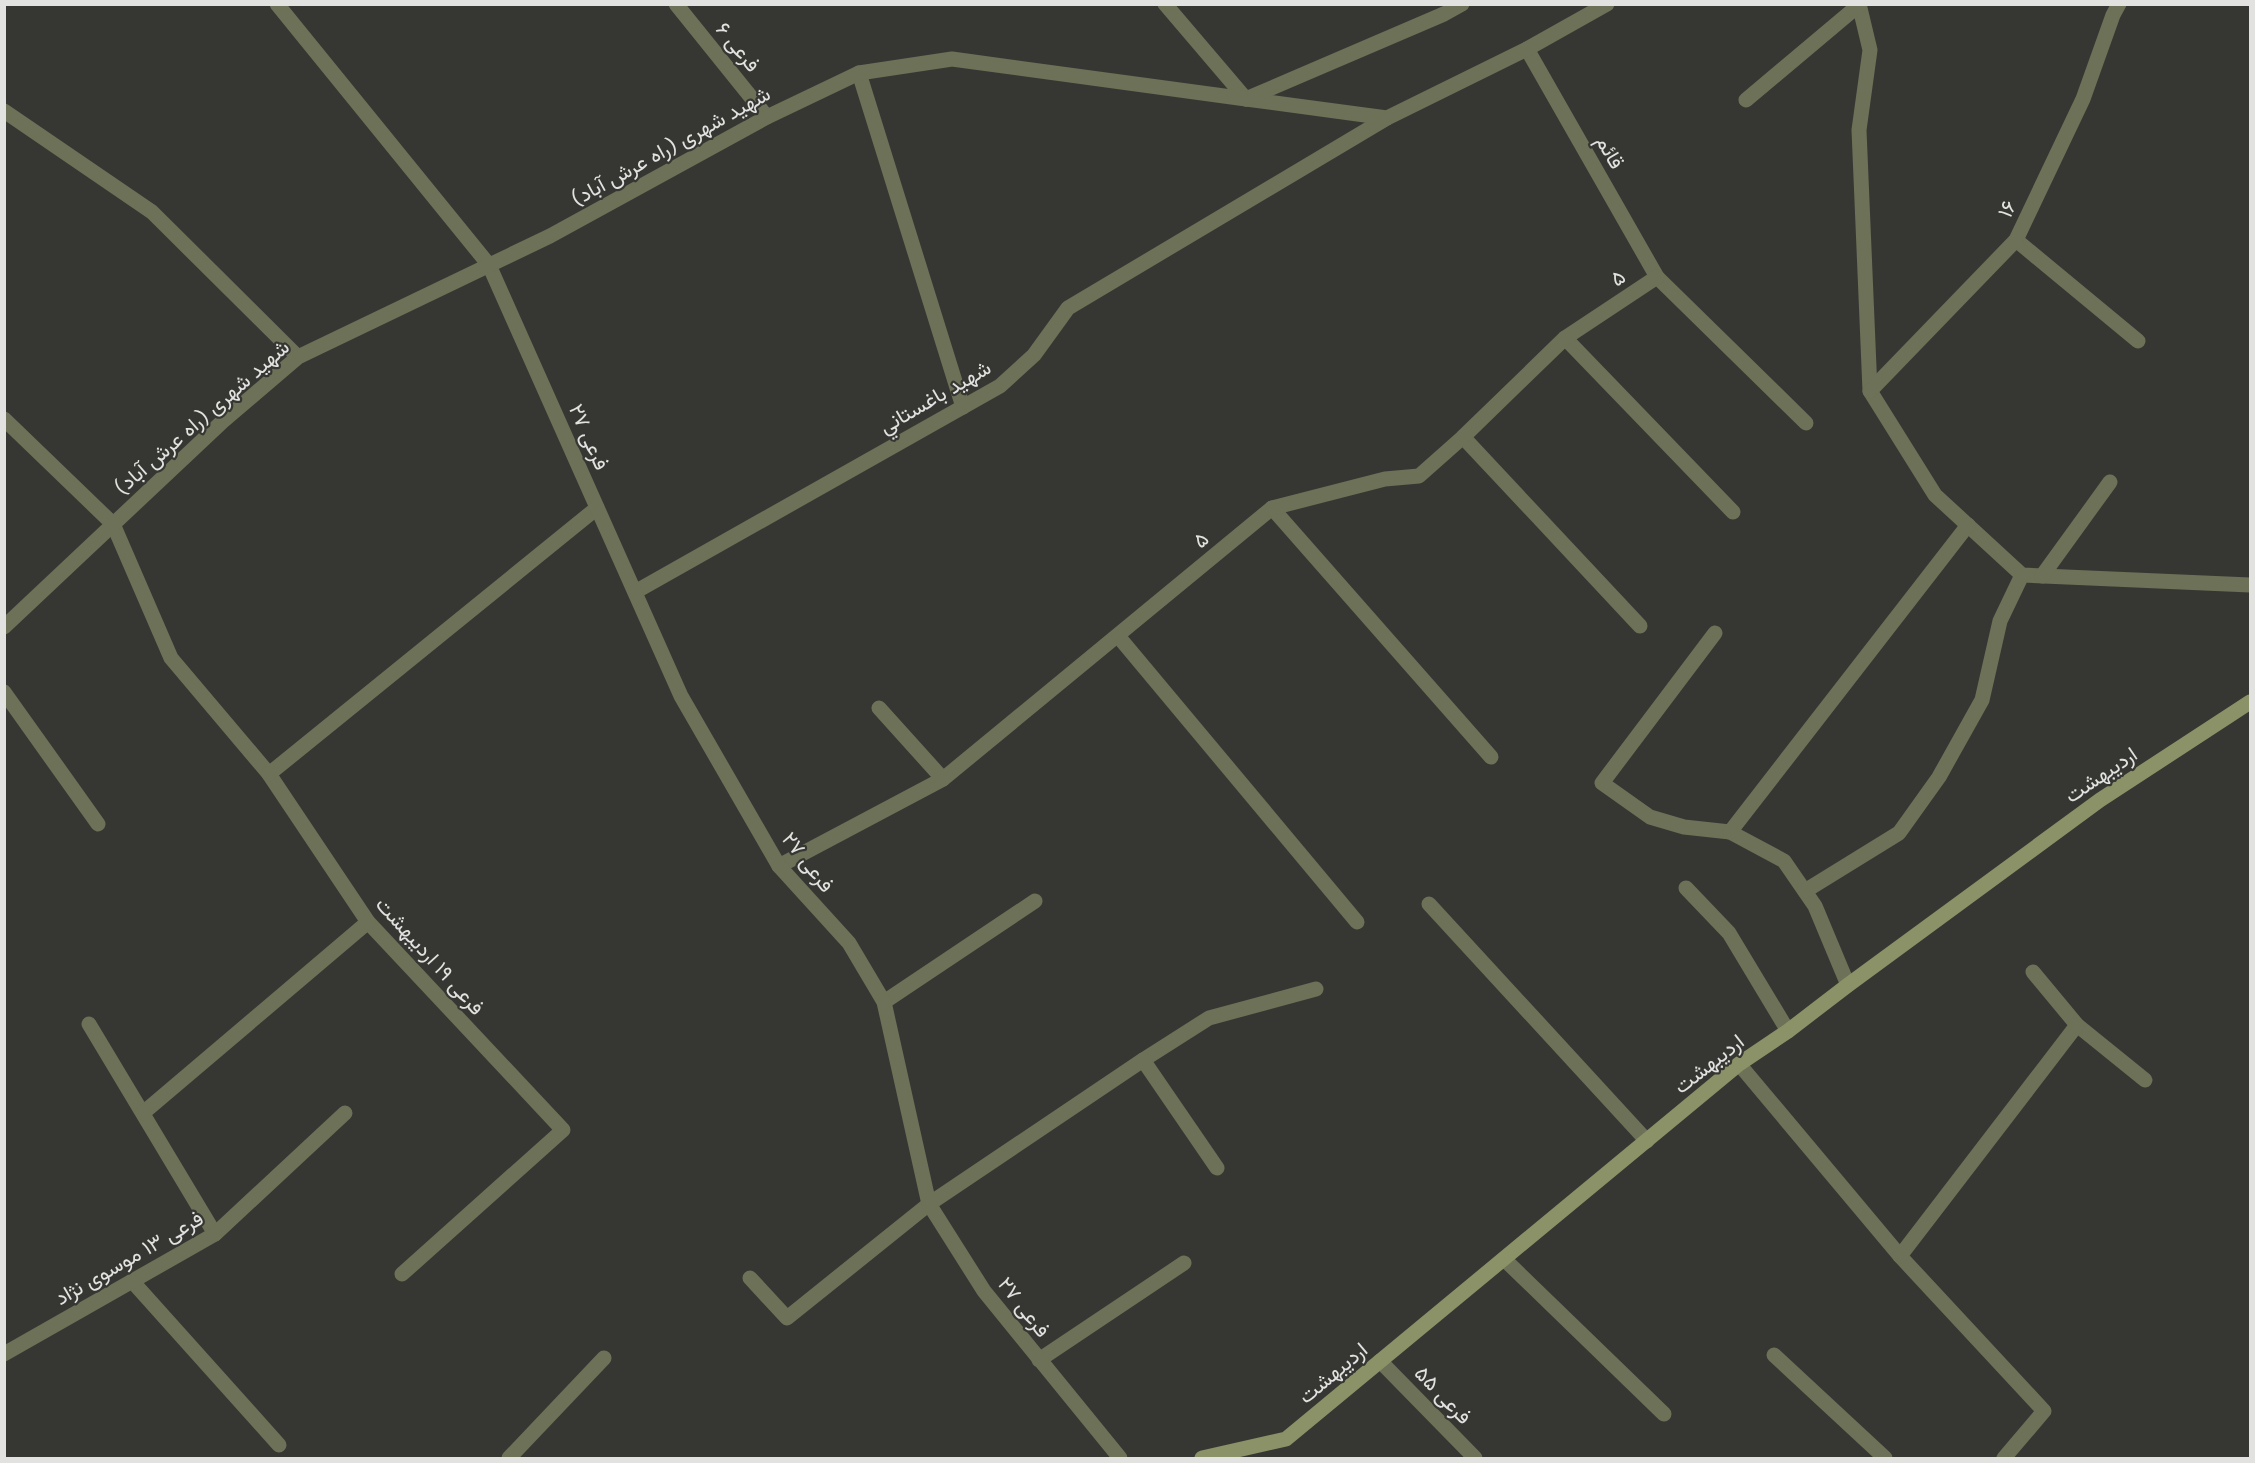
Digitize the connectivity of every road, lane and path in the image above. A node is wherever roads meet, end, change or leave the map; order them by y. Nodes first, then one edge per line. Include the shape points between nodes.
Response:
1 (278, 4) edge
2 (676, 4) edge
3 (1165, 4) edge
4 (1462, 4) edge
5 (1607, 4) edge
6 (2119, 4) edge
7 (1859, 5) edge
8 (1441, 9) edge
9 (1527, 49) junction
10 (859, 74) junction
11 (1246, 99) junction
12 (1746, 100) dead end
13 (4, 111) edge
14 (766, 117) junction
15 (1387, 118) junction
16 (2016, 240) junction
17 (489, 265) junction
18 (1657, 277) junction
19 (1565, 338) junction
20 (2138, 341) dead end
21 (298, 357) junction
22 (1870, 391) junction
23 (963, 406) junction
24 (4, 419) edge
25 (1806, 423) dead end
26 (1464, 437) junction
27 (2110, 482) dead end
28 (597, 508) junction
29 (1272, 508) junction
30 (1733, 512) dead end
31 (113, 524) junction
32 (1968, 525) junction
33 (2022, 575) junction
34 (2042, 576) junction
35 (2250, 584) edge
36 (635, 592) junction
37 (1640, 626) dead end
38 (4, 627) edge
39 (1715, 633) dead end
40 (1118, 636) junction
41 (4, 692) edge
42 (2250, 702) edge
43 (879, 708) dead end
44 (1491, 757) dead end
45 (269, 774) junction
46 (943, 778) junction
47 (98, 824) dead end
48 (1731, 832) junction
49 (779, 866) junction
50 (1686, 888) dead end
51 (1805, 891) junction
52 (1035, 901) dead end
53 (1429, 904) dead end
54 (368, 922) junction
55 (1357, 922) dead end
56 (2033, 972) dead end
57 (1848, 985) junction
58 (1316, 989) dead end
59 (884, 1002) junction
60 (89, 1024) dead end
61 (2077, 1025) junction
62 (1788, 1031) junction
63 (1143, 1060) junction
64 (1739, 1064) junction
65 (2145, 1080) dead end
66 (143, 1113) junction
67 (345, 1113) dead end
68 (1647, 1141) junction
69 (1217, 1168) dead end
70 (930, 1204) junction
71 (215, 1234) junction
72 (1900, 1256) junction
73 (1504, 1259) junction
74 (1184, 1263) dead end
75 (402, 1274) dead end
76 (750, 1278) dead end
77 (132, 1281) junction
78 (4, 1354) edge
79 (1774, 1355) dead end
80 (604, 1358) dead end
81 (1039, 1360) junction
82 (1380, 1361) junction
83 (1664, 1414) dead end
84 (279, 1445) dead end
85 (510, 1458) edge
86 (1120, 1458) edge
87 (1202, 1458) edge
88 (1475, 1458) edge
89 (1885, 1458) edge
90 (2004, 1458) edge

1 - 17 street, فرعی ۲۷
2 - 14 street, فرعی ۶
3 - 11 street
4 - 8 street
5 - 9 street, شهيد باغستاني
6 - 16 street, ۱۶ via 2083,99
7 - 12 street
7 - 22 street via 1870,50 1859,130
8 - 11 street
9 - 15 street, شهيد باغستاني
9 - 18 street, قائم
10 - 11 street, شهید شهری (راه عرش آباد) via 952,59
10 - 14 street, شهید شهری (راه عرش آباد)
10 - 23 street
11 - 15 street, شهید شهری (راه عرش آباد)
13 - 21 street via 152,212
14 - 17 street, شهید شهری (راه عرش آباد)
15 - 23 street, شهيد باغستاني via 1068,308 1034,355 1000,386
16 - 20 street
16 - 22 street, ۱۶
17 - 21 street, شهید شهری (راه عرش آباد)
17 - 28 street, فرعی ۲۷
18 - 19 street, ۵
18 - 25 street, قائم
19 - 26 street, ۵
19 - 30 street
21 - 31 street, شهید شهری (راه عرش آباد)
22 - 32 street via 1935,495
23 - 36 street, شهيد باغستاني
24 - 31 street
26 - 29 street, ۵ via 1419,476 1385,479
26 - 37 street
27 - 34 street
28 - 36 street, فرعی ۲۷
28 - 45 street
29 - 40 street, ۵
29 - 44 street
31 - 38 street, شهید شهری (راه عرش آباد)
31 - 45 street, فرعی ۱۹ اردیبهشت via 171,658
32 - 33 street
32 - 48 street
33 - 34 street
33 - 51 street via 2000,621 1982,700 1939,777 1899,833
34 - 35 street
36 - 49 street, فرعی ۲۷ via 681,696
39 - 48 street via 1602,783 1650,817 1684,827
40 - 46 street, ۵
40 - 55 street
41 - 47 street
42 - 57 main road, اردیبهشت via 2100,800
43 - 46 street
45 - 54 street, فرعی ۱۹ اردیبهشت
46 - 49 street, ۵
48 - 51 street via 1784,861
49 - 59 street, فرعی ۲۷ via 849,943
50 - 62 street via 1729,933
51 - 57 street
52 - 59 street
53 - 68 street
54 - 66 street
54 - 75 street, فرعی ۱۹ اردیبهشت via 563,1130
56 - 61 street
57 - 62 main road, اردیبهشت
58 - 63 street via 1209,1018
59 - 70 street, فرعی ۲۷
60 - 66 street
61 - 65 street
61 - 72 street
62 - 64 main road, اردیبهشت
63 - 69 street
63 - 70 street
64 - 68 main road, اردیبهشت
64 - 72 street
66 - 71 street
67 - 71 street, فرعی ۱‍۳ موسوی نژاد
68 - 73 main road, اردیبهشت
70 - 76 street via 787,1318
70 - 81 street, فرعی ۲۷ via 984,1291
71 - 77 street, فرعی ۱‍۳ موسوی نژاد
72 - 90 street via 2044,1411
73 - 82 main road, اردیبهشت
73 - 83 street
74 - 81 street
77 - 78 street, فرعی ۱‍۳ موسوی نژاد
77 - 84 street
79 - 89 street
80 - 85 street
81 - 86 street, فرعی ۲۷
82 - 87 main road, اردیبهشت via 1286,1439
82 - 88 street, فرعی ۵۵

